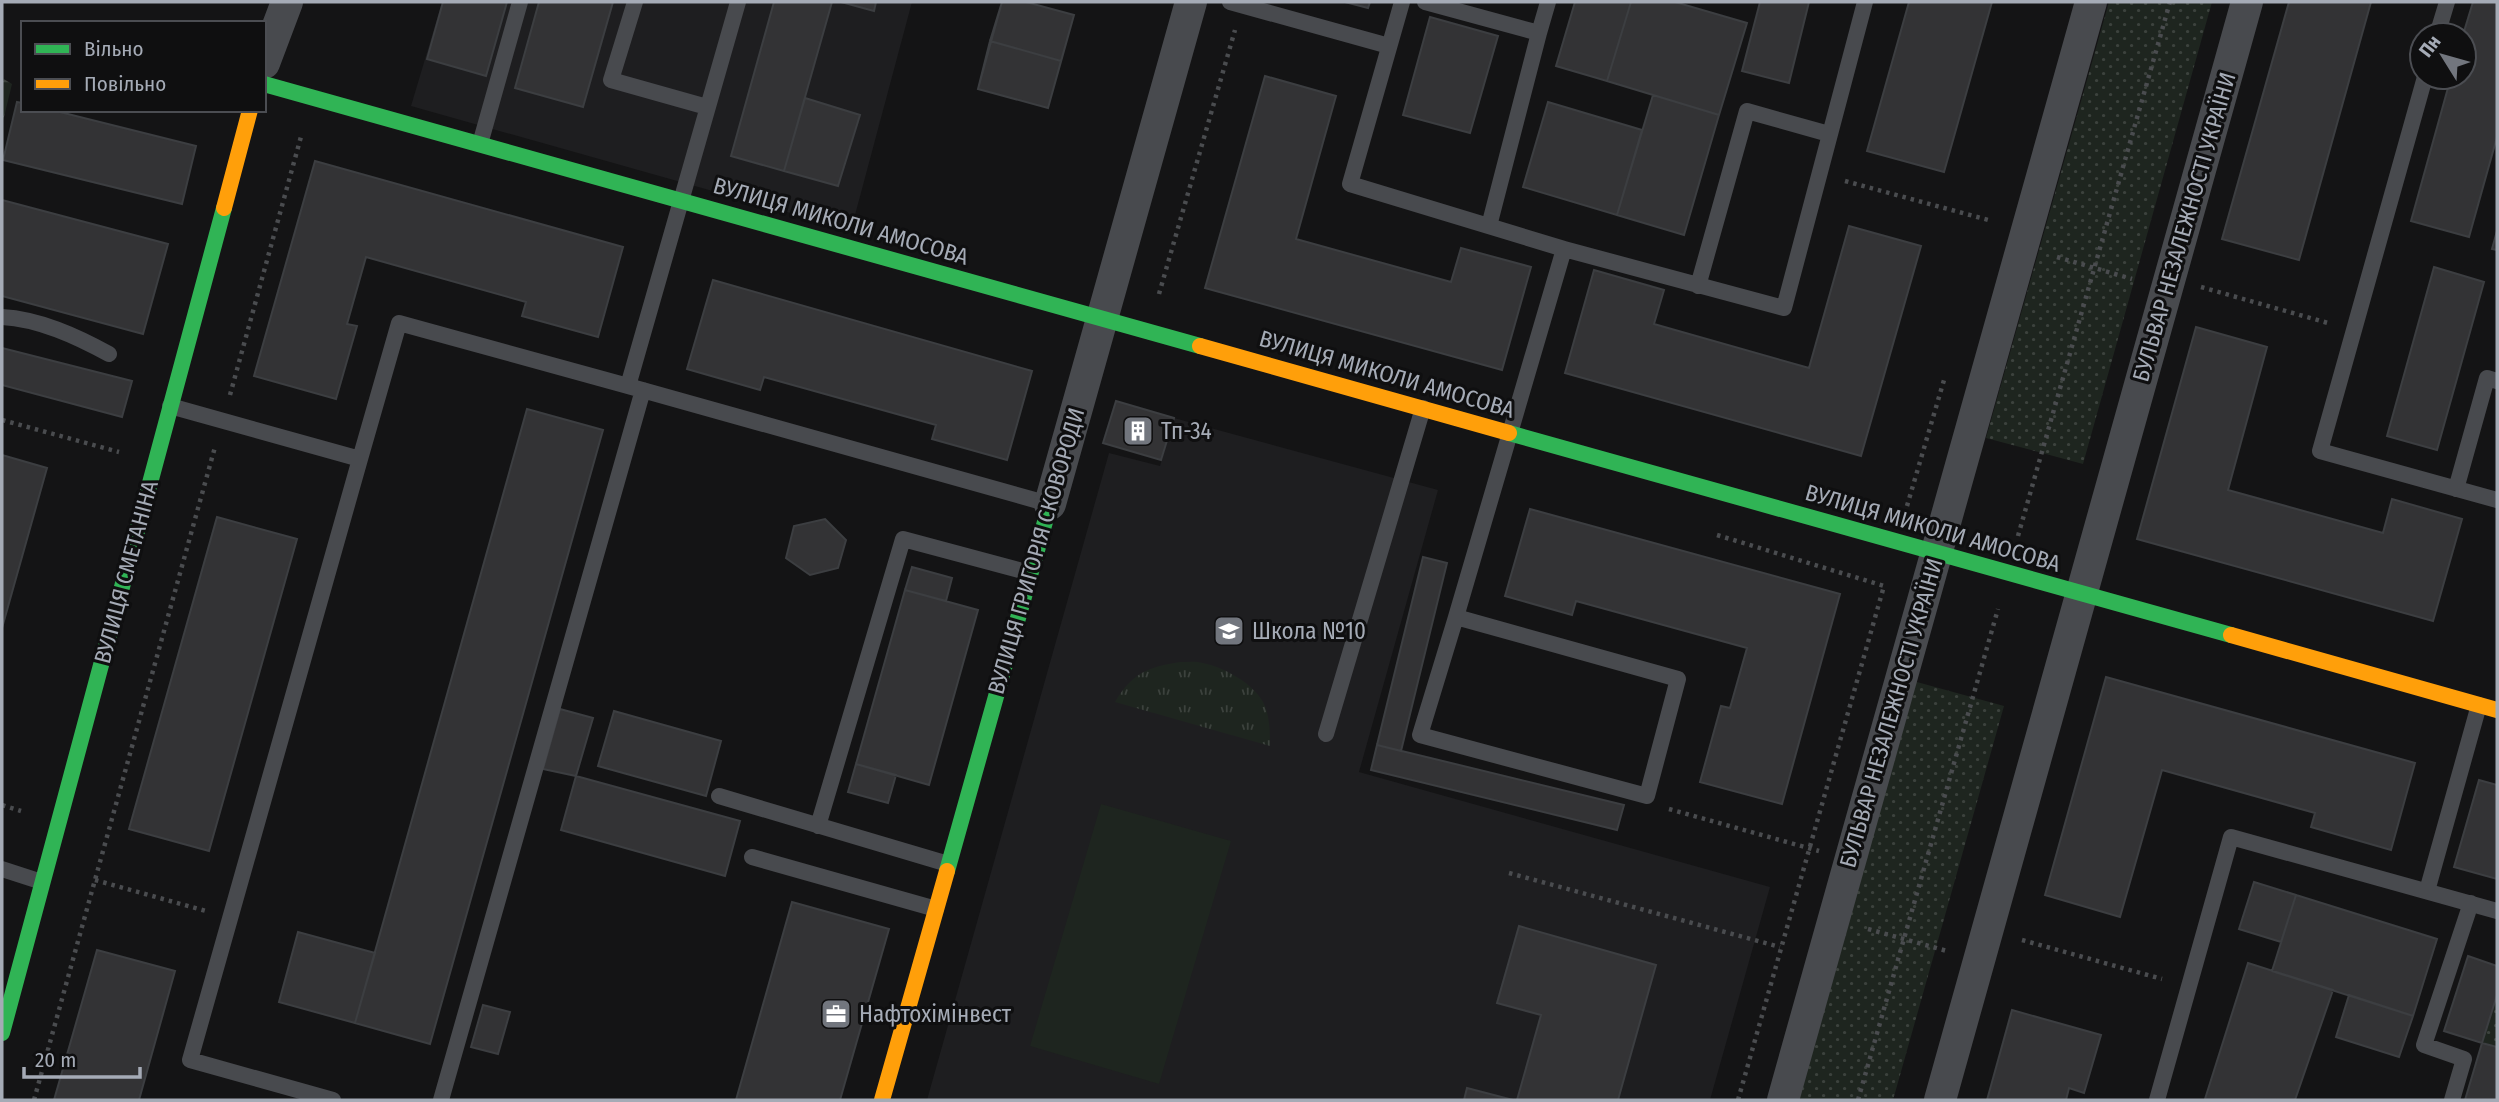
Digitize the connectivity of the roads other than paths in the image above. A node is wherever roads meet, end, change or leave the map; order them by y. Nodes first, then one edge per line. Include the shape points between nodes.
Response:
1 (287, 2) edge
2 (520, 2) edge
3 (635, 2) edge
4 (738, 2) edge
5 (1191, 2) edge
6 (1402, 2) edge
7 (1425, 2) edge
8 (1548, 2) edge
9 (1865, 2) edge
10 (2091, 2) edge
11 (2247, 2) edge
12 (2447, 2) edge
13 (1236, 4) edge
14 (2441, 21) edge
15 (1539, 33) junction
16 (1389, 46) junction
17 (266, 59) edge
18 (266, 85) edge
19 (2422, 91) edge
20 (707, 107) junction
21 (249, 112) edge
22 (1829, 134) junction
23 (480, 144) junction
24 (681, 200) junction
25 (1489, 226) junction
26 (1564, 249) junction
27 (1698, 286) junction
28 (2, 317) edge
29 (1102, 318) junction
30 (109, 354) dead end
31 (2497, 381) edge
32 (636, 388) junction
33 (170, 406) junction
34 (1423, 408) junction
35 (1509, 432) junction
36 (360, 459) junction
37 (2456, 489) junction
38 (2497, 500) edge
39 (1049, 504) junction
40 (1937, 552) junction
41 (1030, 573) junction
42 (2081, 593) junction
43 (1456, 617) junction
44 (2492, 706) edge
45 (1326, 734) dead end
46 (719, 796) dead end
47 (818, 826) junction
48 (752, 857) dead end
49 (948, 864) junction
50 (2, 869) edge
51 (42, 882) junction
52 (2427, 891) junction
53 (2471, 903) junction
54 (936, 909) junction
55 (2497, 911) edge
56 (2, 1033) edge
57 (333, 1100) edge
58 (442, 1100) edge
59 (882, 1100) edge
60 (1783, 1100) edge
61 (1940, 1100) edge
62 (2157, 1100) edge
63 (2452, 1100) edge

1 - 17 street
2 - 23 lane
3 - 20 lane via 611,80
4 - 20 lane
5 - 29 street, ВУЛИЦЯ ГРИГОРІЯ СКОВОРОДИ
6 - 16 lane
7 - 15 lane
8 - 15 lane
9 - 22 lane
10 - 40 street, БУЛЬВАР НЕЗАЛЕЖНОСТІ УКРАЇНИ
11 - 42 street, БУЛЬВАР НЕЗАЛЕЖНОСТІ УКРАЇНИ
12 - 14 lane
13 - 16 lane
15 - 25 lane
16 - 25 lane via 1350,184
18 - 23 street, ВУЛИЦЯ МИКОЛИ АМОСОВА
19 - 37 lane via 2320,451
20 - 24 lane
21 - 33 street, ВУЛИЦЯ СМЕТАНІНА
22 - 27 lane via 1747,111
22 - 27 lane via 1784,308
23 - 24 street, ВУЛИЦЯ МИКОЛИ АМОСОВА
24 - 29 street, ВУЛИЦЯ МИКОЛИ АМОСОВА
24 - 32 lane
25 - 26 lane
26 - 27 lane
26 - 35 lane
28 - 30 lane via 24,318
29 - 34 street, ВУЛИЦЯ МИКОЛИ АМОСОВА
29 - 39 street, ВУЛИЦЯ ГРИГОРІЯ СКОВОРОДИ
31 - 37 lane via 2487,378
32 - 36 lane via 399,323
32 - 39 lane
32 - 58 lane
33 - 36 lane
33 - 51 street, ВУЛИЦЯ СМЕТАНІНА
34 - 35 street, ВУЛИЦЯ МИКОЛИ АМОСОВА
34 - 45 lane
35 - 40 street, ВУЛИЦЯ МИКОЛИ АМОСОВА
35 - 43 lane
36 - 57 lane via 190,1060
37 - 38 lane
39 - 41 street, ВУЛИЦЯ ГРИГОРІЯ СКОВОРОДИ
40 - 42 street, ВУЛИЦЯ МИКОЛИ АМОСОВА
40 - 60 street, БУЛЬВАР НЕЗАЛЕЖНОСТІ УКРАЇНИ
41 - 47 lane via 903,539
41 - 49 street, ВУЛИЦЯ ГРИГОРІЯ СКОВОРОДИ
42 - 44 street, ВУЛИЦЯ МИКОЛИ АМОСОВА
42 - 61 street, БУЛЬВАР НЕЗАЛЕЖНОСТІ УКРАЇНИ
43 - 43 lane via 1678,679 1647,796 1420,735
44 - 52 lane
46 - 47 lane
47 - 49 lane
48 - 54 lane
49 - 54 street, ВУЛИЦЯ ГРИГОРІЯ СКОВОРОДИ
50 - 51 lane
51 - 56 street, ВУЛИЦЯ СМЕТАНІНА
52 - 53 lane
52 - 62 lane via 2231,837
53 - 55 lane
53 - 63 lane via 2424,1045 2464,1059
54 - 59 street, ВУЛИЦЯ ГРИГОРІЯ СКОВОРОДИ

